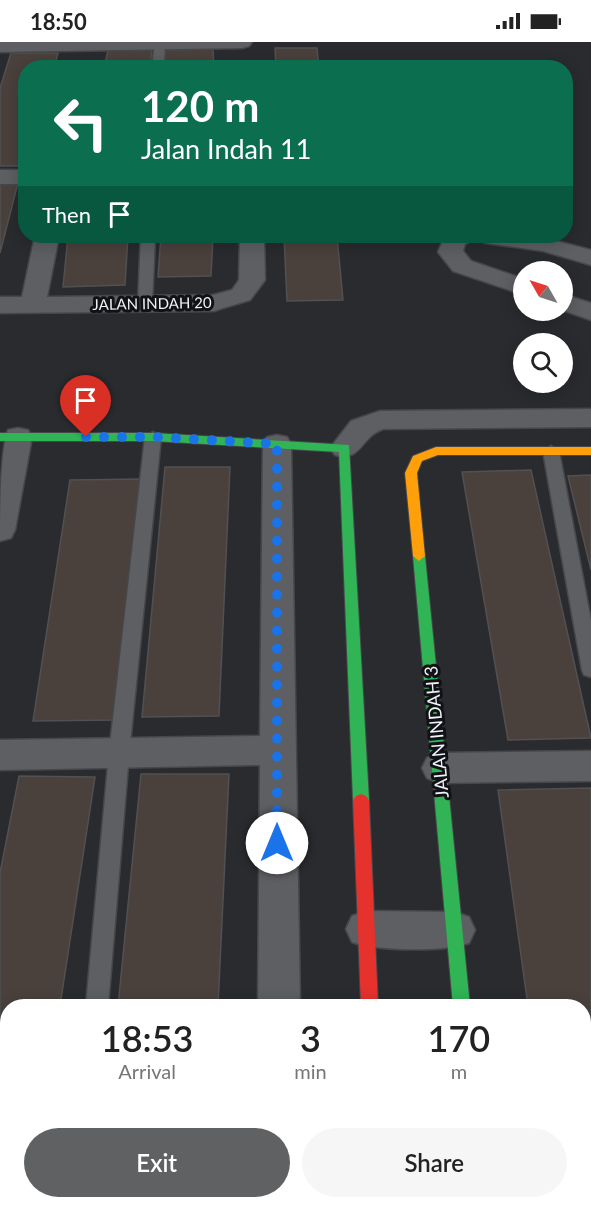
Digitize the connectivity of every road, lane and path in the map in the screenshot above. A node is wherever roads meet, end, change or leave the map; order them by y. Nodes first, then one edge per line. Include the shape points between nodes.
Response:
1 (242, 42) edge
2 (160, 43) edge
3 (85, 44) edge
4 (2, 47) edge
5 (82, 60) edge
6 (159, 60) edge
7 (0, 177) edge
8 (18, 177) edge
9 (46, 243) edge
10 (148, 243) edge
11 (252, 243) edge
12 (453, 243) edge
13 (538, 243) edge
14 (591, 258) edge
15 (513, 284) edge
16 (145, 304) junction
17 (33, 305) junction
18 (0, 306) edge
19 (573, 306) edge
20 (591, 312) edge
21 (591, 418) edge
22 (9, 437) edge
23 (153, 437) junction
24 (277, 444) junction
25 (345, 448) junction
26 (551, 451) junction
27 (591, 451) edge
28 (0, 530) edge
29 (591, 670) edge
30 (276, 750) junction
31 (119, 754) junction
32 (0, 755) edge
33 (591, 766) edge
34 (440, 768) junction
35 (366, 928) junction
36 (455, 930) junction
37 (98, 999) edge
38 (279, 999) edge
39 (370, 999) edge
40 (461, 999) edge

1 - 2 street
2 - 3 street
2 - 6 lane
3 - 4 street
3 - 5 street
7 - 8 street
9 - 17 street
10 - 16 lane
11 - 16 street, JALAN INDAH 20 via 252,280 241,295 214,303
12 - 15 street via 450,252 462,266
13 - 14 street
16 - 17 street, JALAN INDAH 20
17 - 18 street, JALAN INDAH 20
19 - 20 street
21 - 25 street via 380,420 361,427
22 - 23 street
22 - 28 street
23 - 24 street
23 - 31 lane
24 - 25 street
24 - 30 street
25 - 35 street
26 - 27 street
26 - 29 lane
26 - 34 street, JALAN INDAH 3 via 436,451 417,459 411,473
30 - 31 street
30 - 38 street
31 - 32 street
31 - 37 lane
33 - 34 street
34 - 36 street, JALAN INDAH 3
35 - 36 street
35 - 39 street
36 - 40 street, JALAN INDAH 3

